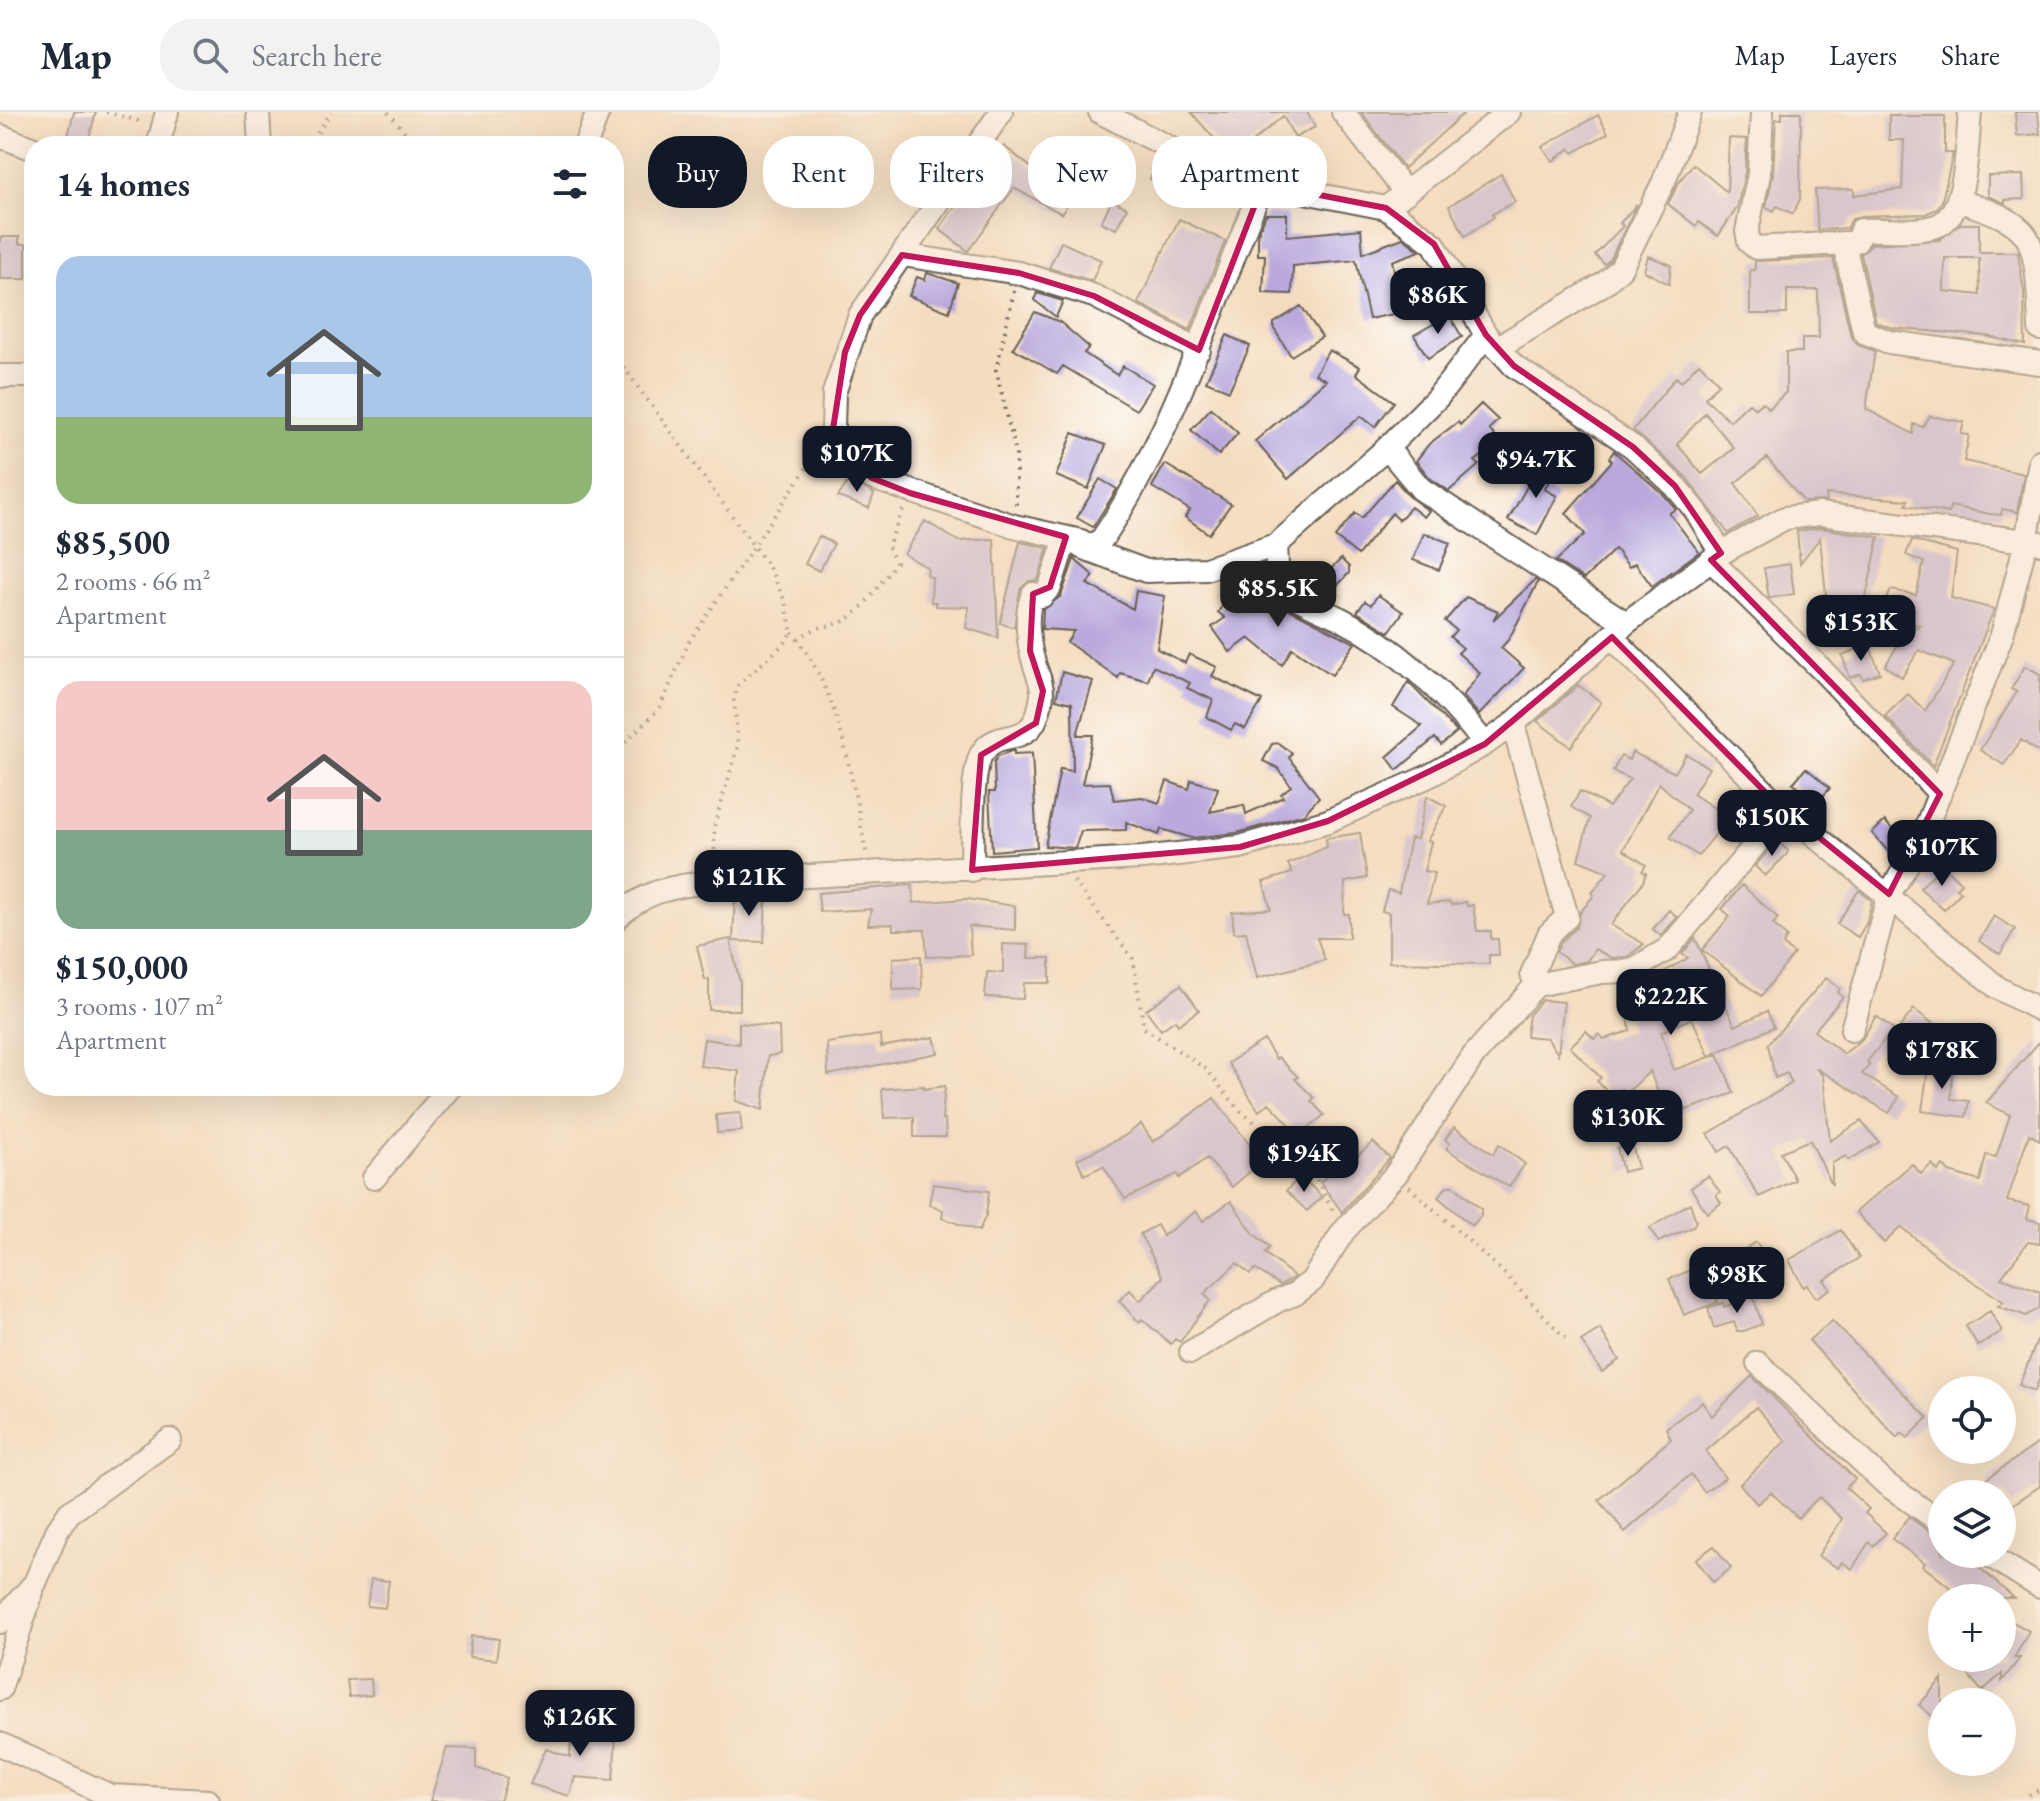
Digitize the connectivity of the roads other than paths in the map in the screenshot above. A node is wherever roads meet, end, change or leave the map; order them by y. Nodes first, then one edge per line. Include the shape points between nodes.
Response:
1 (258, 112) edge
2 (598, 112) edge
3 (1001, 112) edge
4 (1100, 112) edge
5 (1343, 112) edge
6 (1509, 112) edge
7 (1690, 112) edge
8 (1762, 112) edge
9 (1970, 112) edge
10 (0, 136) edge
11 (259, 136) edge
12 (589, 136) edge
13 (1152, 139) edge
14 (24, 145) edge
15 (1406, 193) junction
16 (1327, 196) edge
17 (1960, 201) junction
18 (1253, 208) edge
19 (1386, 208) junction
20 (1844, 243) junction
21 (902, 255) junction
22 (2040, 329) edge
23 (1491, 342) junction
24 (1199, 350) junction
25 (2040, 363) edge
26 (0, 376) edge
27 (24, 376) edge
28 (1387, 448) junction
29 (2040, 461) edge
30 (1065, 541) junction
31 (2033, 543) edge
32 (1098, 545) junction
33 (1276, 545) junction
34 (1716, 557) junction
35 (1619, 630) junction
36 (1513, 724) junction
37 (1485, 744) junction
38 (1940, 794) junction
39 (1774, 801) junction
40 (972, 870) junction
41 (1889, 894) junction
42 (624, 910) edge
43 (1536, 985) junction
44 (2040, 1010) edge
45 (1852, 1030) dead end
46 (443, 1096) edge
47 (374, 1178) dead end
48 (1191, 1352) dead end
49 (1758, 1363) dead end
50 (170, 1440) dead end
51 (1928, 1513) edge
52 (2009, 1568) edge
53 (35, 1583) junction
54 (2040, 1587) edge
55 (0, 1622) edge
56 (0, 1689) edge
57 (0, 1744) edge
58 (208, 1801) edge

1 - 11 street
2 - 12 street
3 - 21 street
4 - 13 street
5 - 15 street
6 - 15 street
7 - 23 street via 1664,181 1621,268 1605,283
8 - 20 street via 1749,242 1756,248
9 - 17 street
10 - 14 street
15 - 19 street
16 - 19 street
17 - 20 street via 1947,221 1934,227 1861,230 1857,241
17 - 22 street via 2004,217 2027,237 2039,288
18 - 24 street
19 - 23 street via 1434,244
20 - 25 street via 1864,332 1889,342
21 - 24 street via 1019,273 1094,296
21 - 32 street via 860,315 845,352 834,393 833,429 843,456 872,478 910,493 1014,526
23 - 28 street
23 - 34 street via 1529,379 1633,447 1675,486 1696,511
24 - 32 street via 1167,428
26 - 27 street
28 - 33 street
28 - 35 street via 1421,489
29 - 31 street
30 - 32 street
30 - 33 street via 1146,571 1206,569
30 - 40 street via 1050,587 1042,596 1033,594 1028,606 1030,651 1043,691 1036,723 1024,735 992,743 981,755
31 - 34 street via 1808,514 1785,518
31 - 38 street
33 - 37 street via 1278,583 1293,599 1341,619 1414,666 1454,704
34 - 35 street
34 - 38 street
35 - 36 street
35 - 39 street
36 - 37 street
36 - 43 street via 1567,917 1549,934 1532,974
37 - 40 street via 1431,775 1328,821 1240,847
38 - 41 street via 1919,845
39 - 41 street
39 - 43 street via 1770,827 1668,949 1631,971
40 - 42 street via 715,881 672,887 632,902
41 - 44 street via 1998,988
41 - 45 street
43 - 48 street via 1474,1055 1396,1174 1343,1232 1303,1288
46 - 47 street
49 - 51 street via 1886,1484
50 - 53 street via 69,1513
52 - 54 street
53 - 55 street
53 - 56 street
57 - 58 street via 110,1796

